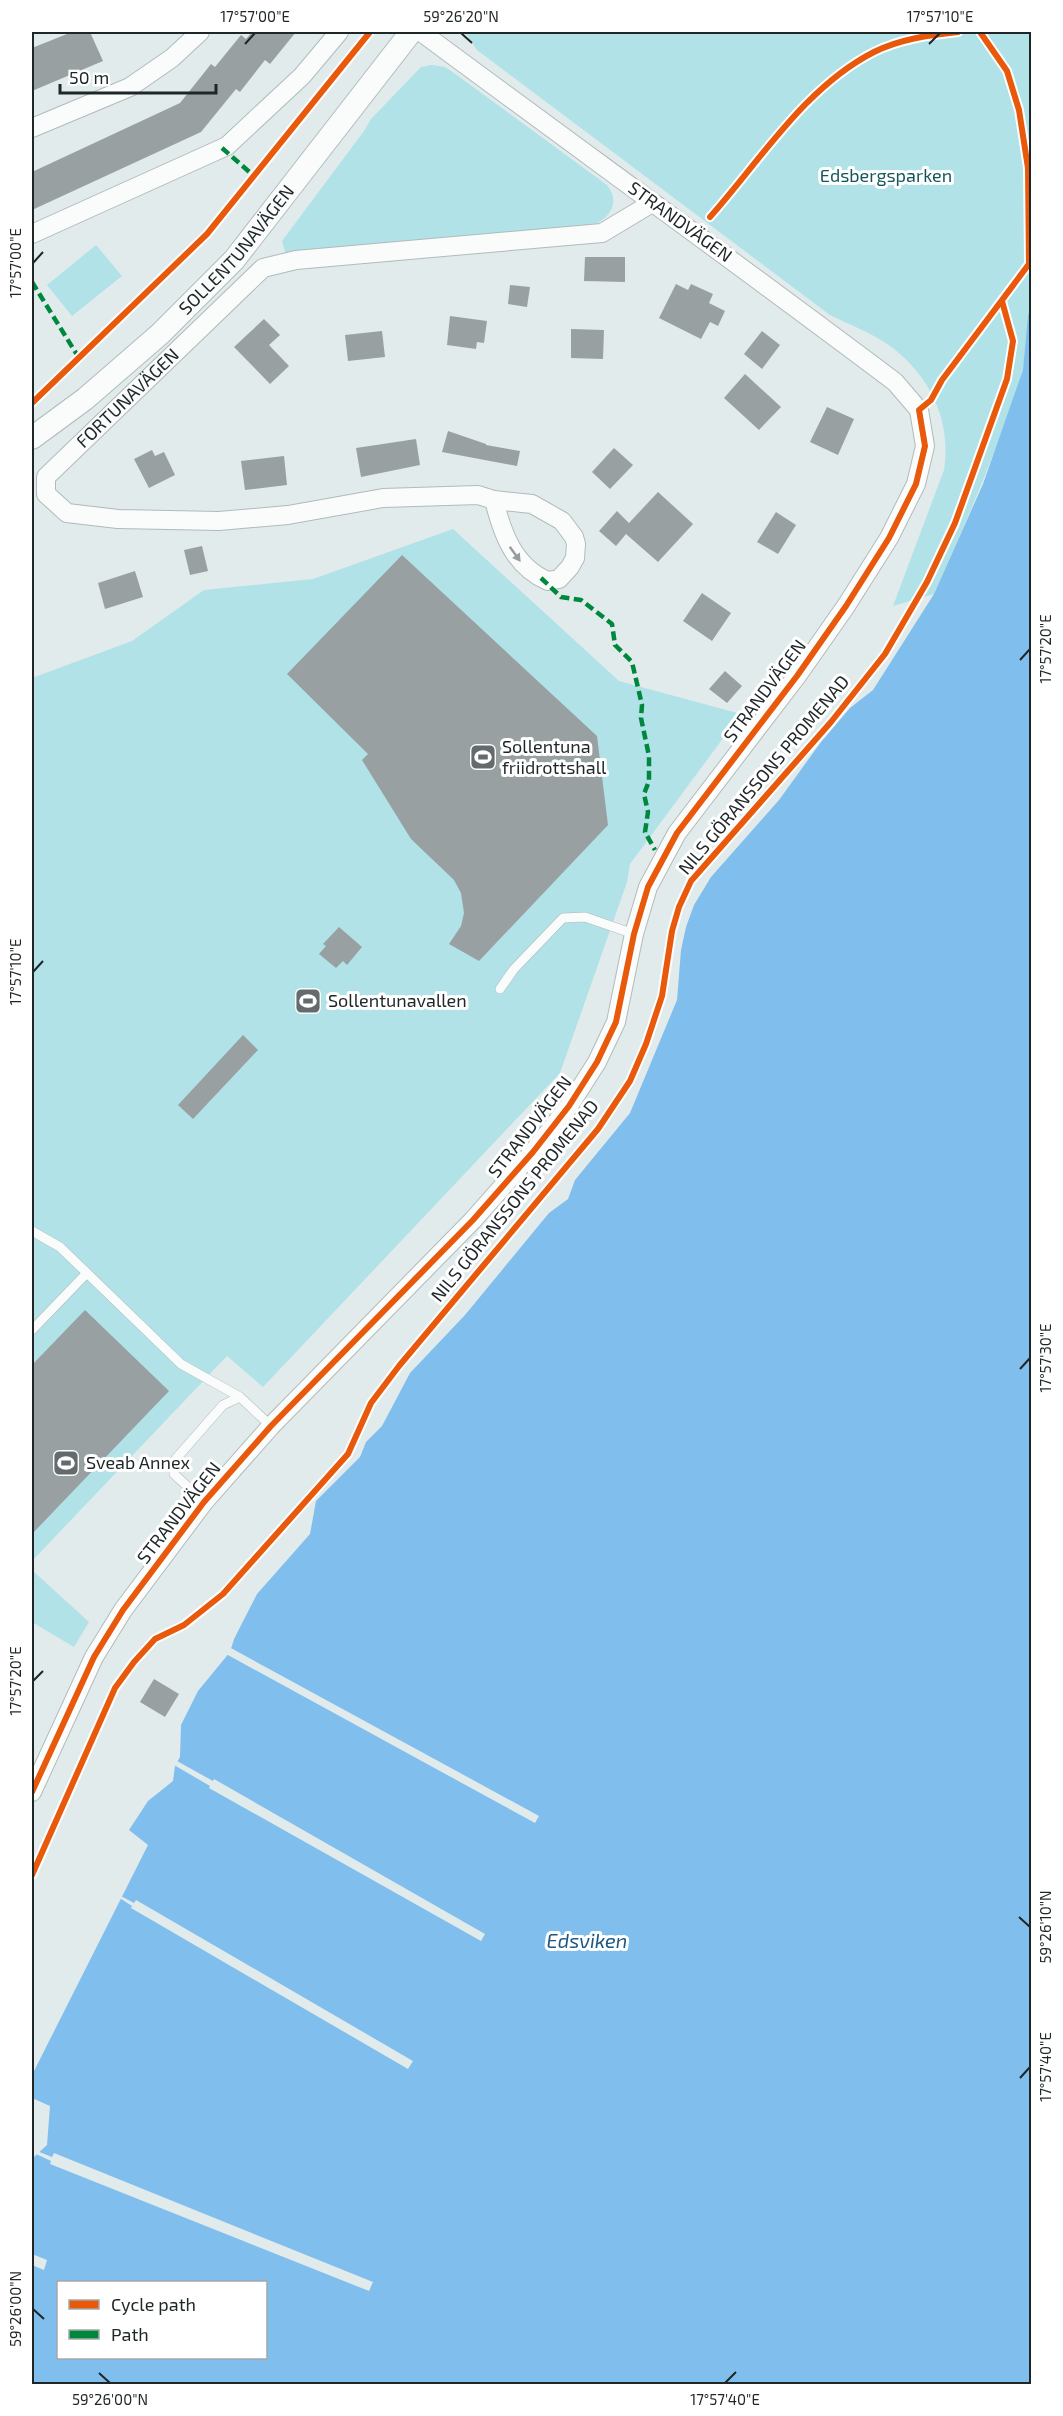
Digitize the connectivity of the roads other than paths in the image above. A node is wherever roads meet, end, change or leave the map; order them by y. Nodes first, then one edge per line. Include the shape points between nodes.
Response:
1 (200, 32) edge
2 (339, 32) edge
3 (411, 32) edge
4 (421, 32) edge
5 (32, 128) edge
6 (652, 203) junction
7 (32, 234) edge
8 (32, 438) edge
9 (494, 500) junction
10 (634, 934) junction
11 (500, 989) dead end
12 (32, 1231) edge
13 (87, 1273) junction
14 (32, 1330) edge
15 (240, 1397) junction
16 (271, 1426) junction
17 (204, 1502) junction
18 (32, 1792) edge

1 - 5 street via 172,58 130,87
2 - 7 street via 302,76 226,146
3 - 8 street, SOLLENTUNAVÄGEN via 234,260 160,334 85,399
4 - 6 street, STRANDVÄGEN
6 - 9 street, FORTUNAVÄGEN via 602,233 296,260 263,268 46,477 46,494 67,513 118,519 219,521 383,498 478,495
6 - 10 street, STRANDVÄGEN via 697,232 895,382 919,410 925,446 916,484 890,538 797,676 677,833 648,887
9 -> 9 street, FORTUNAVÄGEN via 505,536 523,564 548,581 560,579 575,558 576,544 562,521 532,504
10 - 11 lane via 585,917 563,918
10 - 16 street, STRANDVÄGEN via 616,1022 569,1106 473,1220
12 - 13 lane via 60,1247
13 - 14 lane
13 - 15 lane via 181,1364
15 - 16 lane
15 - 17 lane via 223,1405 173,1462 174,1474
16 - 17 street, STRANDVÄGEN
17 - 18 street, STRANDVÄGEN via 123,1610 94,1657

